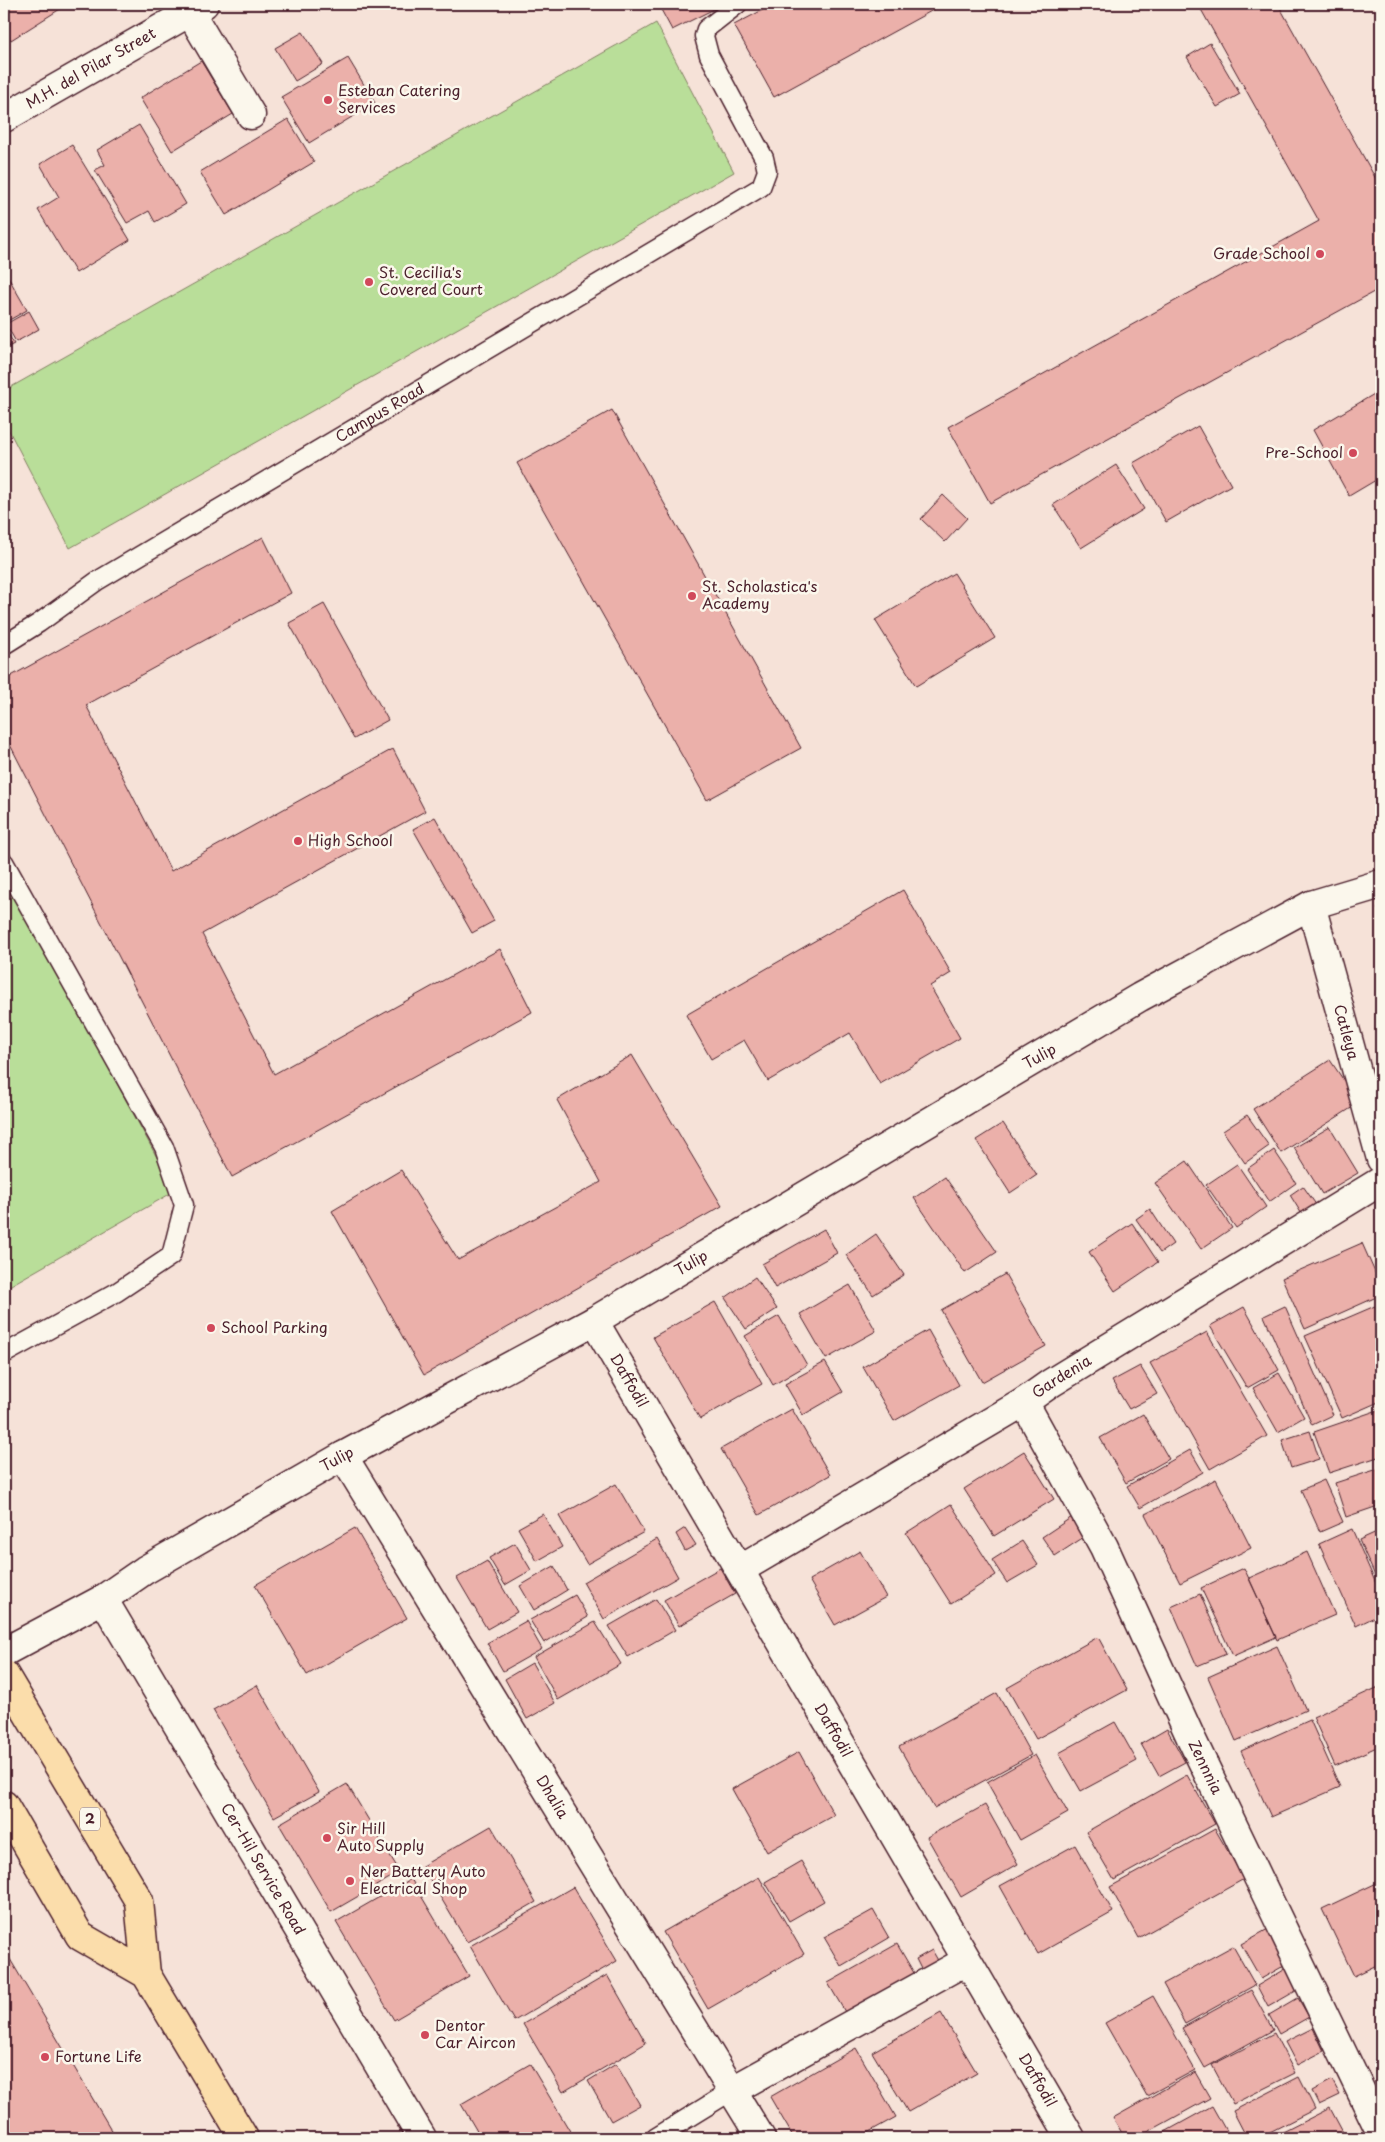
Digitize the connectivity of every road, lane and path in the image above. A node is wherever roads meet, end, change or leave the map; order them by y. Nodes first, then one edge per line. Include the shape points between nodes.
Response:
1 (738, 4) edge
2 (197, 8) edge
3 (251, 115) dead end
4 (4, 118) edge
5 (4, 645) edge
6 (4, 862) edge
7 (1381, 884) edge
8 (1311, 905) junction
9 (1381, 1159) edge
10 (1381, 1181) edge
11 (594, 1321) junction
12 (4, 1354) edge
13 (1024, 1402) junction
14 (342, 1456) junction
15 (740, 1569) junction
16 (103, 1599) junction
17 (4, 1652) edge
18 (4, 1674) edge
19 (4, 1805) edge
20 (966, 1961) junction
21 (146, 1974) junction
22 (733, 2090) junction
23 (1381, 2133) edge
24 (244, 2138) edge
25 (422, 2138) edge
26 (655, 2138) edge
27 (761, 2138) edge
28 (1071, 2138) edge

1 - 5 lane, Campus Road via 706,29 704,36 709,55 764,158 767,171 762,187 97,581
2 - 3 street
2 - 4 street, M.H. del Pilar Street
6 - 12 lane via 164,1147 184,1205 171,1256 117,1292
7 - 8 street, Tulip
8 - 9 street, Catleya
8 - 11 street, Tulip via 1140,997
10 - 13 street, Gardenia
11 - 14 street, Tulip
11 - 15 street, Daffodil
13 - 15 street, Gardenia
13 - 23 street, Zennnia via 1104,1548 1191,1738
14 - 16 street, Tulip via 145,1570
14 - 22 street, Dhalia
15 - 20 street, Daffodil
16 - 17 street, Tulip
16 - 25 street, Cer-Hil Service Road
18 - 21 highway, 2 via 139,1901
19 - 21 highway, 2 via 80,1936
20 - 22 street
20 - 28 street, Daffodil
21 - 24 highway, 2
22 - 26 lane
22 - 27 street, Dhalia

